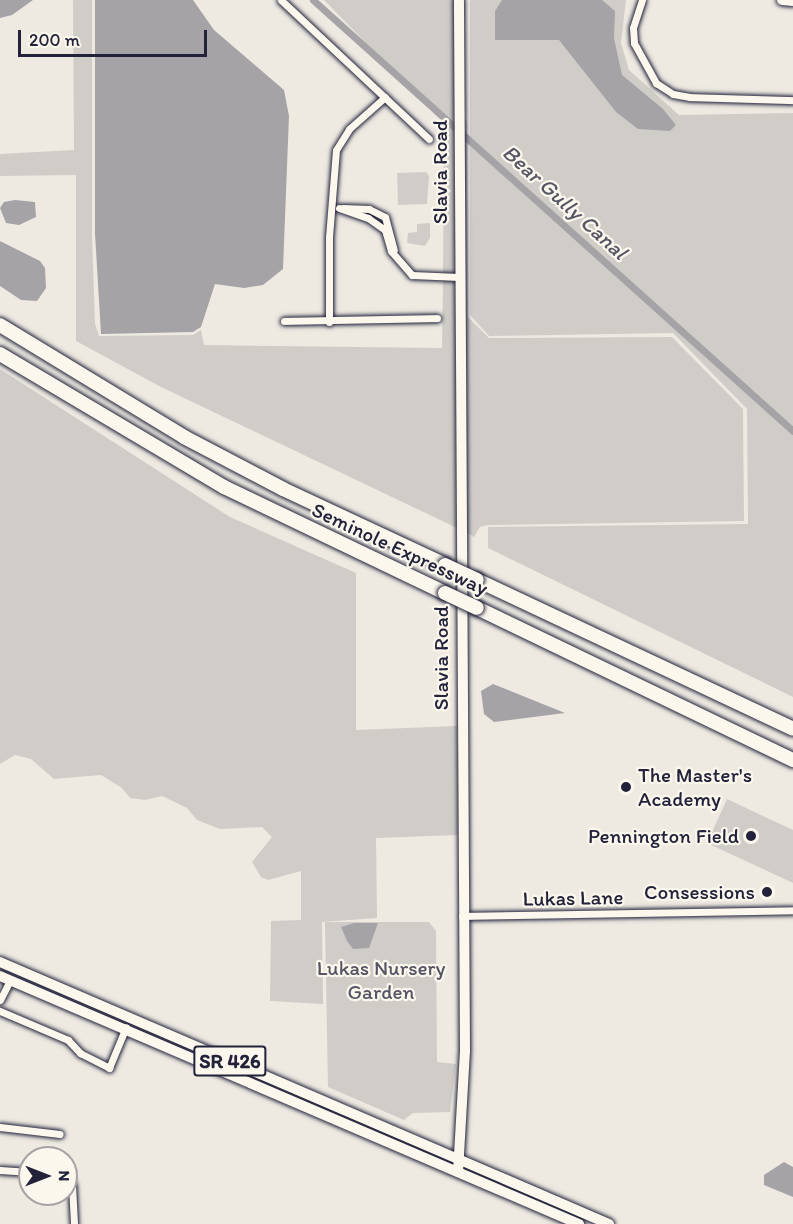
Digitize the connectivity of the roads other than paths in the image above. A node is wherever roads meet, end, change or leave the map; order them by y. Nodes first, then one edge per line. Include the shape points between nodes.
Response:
1 (281, 0) edge
2 (459, 0) edge
3 (642, 0) edge
4 (782, 0) edge
5 (793, 1) edge
6 (385, 97) junction
7 (793, 100) edge
8 (429, 139) dead end
9 (335, 208) junction
10 (459, 277) junction
11 (437, 318) dead end
12 (284, 321) dead end
13 (330, 322) junction
14 (0, 325) edge
15 (0, 354) edge
16 (793, 729) edge
17 (793, 760) edge
18 (793, 910) edge
19 (462, 916) junction
20 (0, 962) edge
21 (5, 978) edge
22 (0, 1000) edge
23 (0, 1011) edge
24 (130, 1018) junction
25 (125, 1029) junction
26 (0, 1127) edge
27 (60, 1134) dead end
28 (460, 1160) junction
29 (0, 1170) edge
30 (18, 1171) edge
31 (458, 1172) junction
32 (73, 1206) edge
33 (74, 1224) edge
34 (579, 1224) edge
35 (609, 1224) edge

1 - 6 street
2 - 10 main road, Slavia Road
3 - 7 street via 633,28 634,43 656,83 673,94 690,97
4 - 5 main road
6 - 8 street
6 - 9 street via 339,141
9 - 10 street via 385,230 396,259 406,271 419,277
9 - 13 street
10 - 19 main road, Slavia Road
11 - 13 street
12 - 13 street
14 - 16 highway, Seminole Expressway, bridge via 184,437 283,489
15 - 17 highway, Seminole Expressway, bridge via 215,482
18 - 19 street, Lukas Lane
19 - 28 main road, Slavia Road via 465,1051
20 - 24 main road, SR 426
21 - 22 street
21 - 25 main road, SR 426
23 - 25 street via 68,1040 80,1053 109,1068
24 - 25 street
24 - 28 main road, SR 426
25 - 31 main road, SR 426
26 - 27 street
28 - 31 main road, Slavia Road
28 - 35 main road, SR 426
29 - 30 street
31 - 34 main road, SR 426
32 - 33 street

